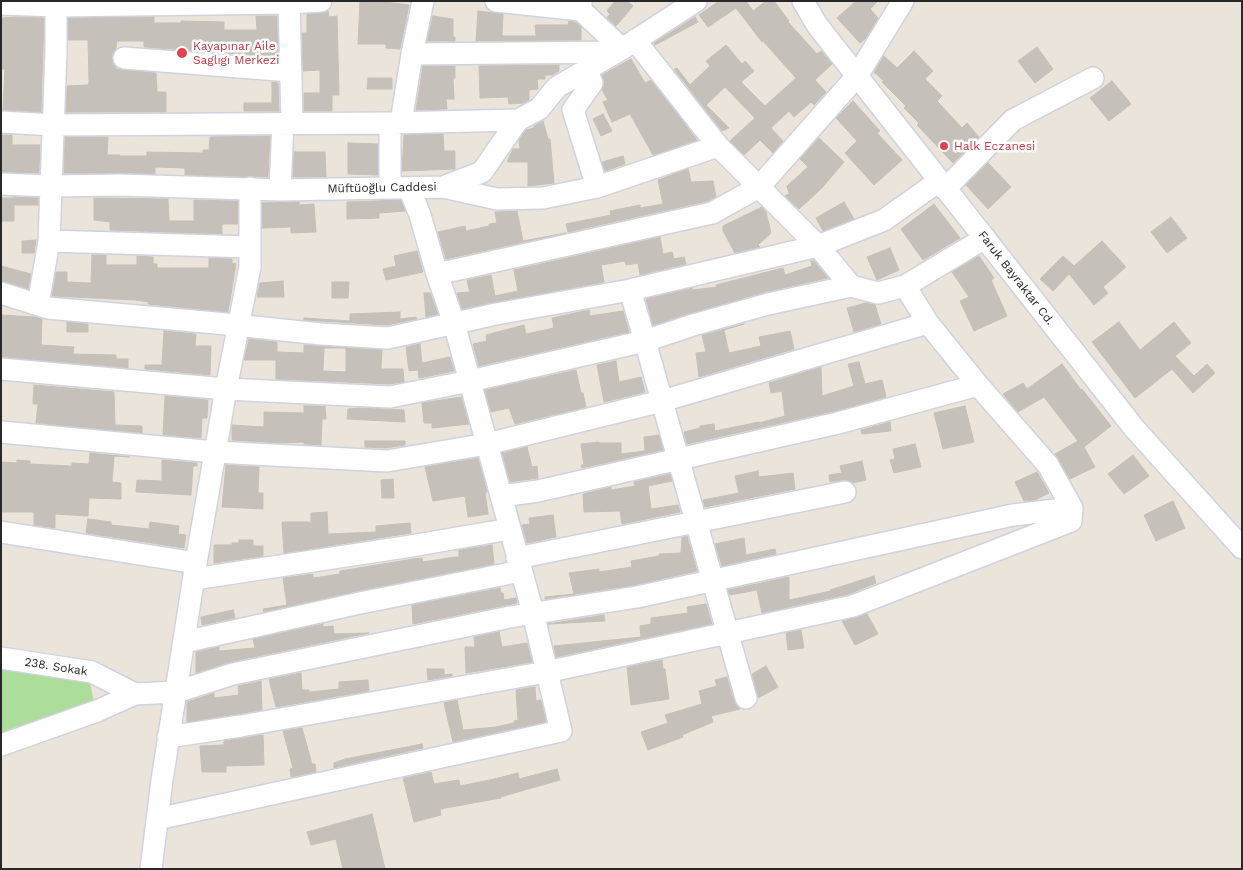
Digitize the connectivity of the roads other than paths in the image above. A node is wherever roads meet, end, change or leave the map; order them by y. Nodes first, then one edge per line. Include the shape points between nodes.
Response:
1 (321, 1) edge
2 (424, 1) edge
3 (496, 1) edge
4 (696, 1) edge
5 (803, 1) edge
6 (904, 1) edge
7 (289, 2) edge
8 (1, 4) edge
9 (56, 4) edge
10 (581, 6) edge
11 (624, 47) junction
12 (412, 54) junction
13 (124, 58) dead end
14 (586, 70) junction
15 (291, 71) junction
16 (857, 76) junction
17 (1093, 78) dead end
18 (518, 120) junction
19 (1, 122) edge
20 (287, 123) junction
21 (396, 123) junction
22 (54, 125) junction
23 (718, 146) junction
24 (1, 184) edge
25 (942, 185) junction
26 (50, 186) junction
27 (443, 187) junction
28 (597, 187) junction
29 (759, 187) junction
30 (250, 188) junction
31 (399, 188) junction
32 (280, 190) junction
33 (985, 238) junction
34 (49, 241) junction
35 (818, 246) junction
36 (250, 247) junction
37 (436, 274) junction
38 (851, 286) junction
39 (905, 286) junction
40 (630, 290) junction
41 (1, 293) edge
42 (38, 305) junction
43 (454, 323) junction
44 (928, 323) junction
45 (239, 325) junction
46 (644, 341) junction
47 (1, 369) edge
48 (470, 380) junction
49 (978, 385) junction
50 (226, 389) junction
51 (662, 401) junction
52 (1, 432) edge
53 (487, 444) junction
54 (215, 452) junction
55 (679, 459) junction
56 (845, 492) dead end
57 (501, 496) junction
58 (1072, 508) junction
59 (696, 522) junction
60 (510, 530) junction
61 (1, 532) edge
62 (1241, 547) edge
63 (519, 565) junction
64 (195, 571) junction
65 (713, 580) junction
66 (533, 613) junction
67 (728, 634) junction
68 (184, 642) junction
69 (1, 658) edge
70 (546, 672) junction
71 (176, 692) junction
72 (135, 694) junction
73 (746, 698) dead end
74 (168, 738) junction
75 (1, 745) edge
76 (157, 819) junction
77 (152, 869) edge

1 - 7 street
2 - 12 street
3 - 10 street
4 - 11 street, Müftüoğlu Caddesi
5 - 16 street, Faruk Bayraktar Cd. via 817,25
6 - 16 street
7 - 9 street
7 - 15 street
8 - 9 street
9 - 22 street
10 - 11 street
11 - 12 street
11 - 14 street, Müftüoğlu Caddesi
11 - 23 street
12 - 21 street
13 - 15 street
14 - 18 street, Müftüoğlu Caddesi via 558,86 539,109
14 - 28 street via 592,83 572,110
15 - 20 street
16 - 25 street, Faruk Bayraktar Cd.
16 - 29 street
17 - 25 street via 1013,120
18 - 21 street
18 - 27 street, Müftüoğlu Caddesi via 482,172
19 - 22 street
20 - 21 street
20 - 22 street
20 - 32 street
21 - 31 street
22 - 26 street
23 - 28 street
23 - 29 street
24 - 26 street, Müftüoğlu Caddesi
25 - 33 street, Faruk Bayraktar Cd.
25 - 35 street via 884,220
26 - 30 street, Müftüoğlu Caddesi
26 - 34 street
27 - 28 street via 497,199 543,198
27 - 31 street, Müftüoğlu Caddesi
29 - 35 street
29 - 37 street via 712,213
30 - 32 street, Müftüoğlu Caddesi
30 - 36 street
31 - 32 street, Müftüoğlu Caddesi
31 - 37 street via 420,215
33 - 39 street
33 - 62 street, Faruk Bayraktar Cd. via 1134,428
34 - 36 street
34 - 42 street
35 - 38 street
35 - 40 street
36 - 45 street via 250,267
37 - 43 street
38 - 39 street via 878,293
38 - 46 street via 768,304
39 - 44 street
40 - 43 street
40 - 46 street
41 - 42 street
42 - 45 street
43 - 45 street via 388,338
43 - 48 street
44 - 49 street
44 - 51 street
45 - 50 street
46 - 48 street
46 - 51 street
47 - 50 street
48 - 50 street via 390,397
48 - 53 street
49 - 55 street via 838,423
49 - 58 street via 1048,465
50 - 54 street
51 - 53 street
51 - 55 street
52 - 54 street
53 - 54 street via 387,461
53 - 57 street
54 - 64 street
55 - 57 street via 538,491
55 - 59 street
56 - 59 street
57 - 60 street
58 - 65 street via 1013,515
58 - 67 street via 1071,521 853,606
59 - 63 street
59 - 65 street
60 - 63 street
60 - 64 street via 405,547
61 - 64 street
63 - 66 street
63 - 68 street
64 - 68 street
65 - 66 street via 637,597
65 - 67 street
66 - 70 street
66 - 71 street via 233,674
67 - 70 street
67 - 73 street
68 - 71 street
69 - 72 street, 238. Sokak via 92,672
70 - 74 street
70 - 76 street via 561,731
71 - 72 street
71 - 74 street
72 - 75 street
74 - 76 street
76 - 77 street

